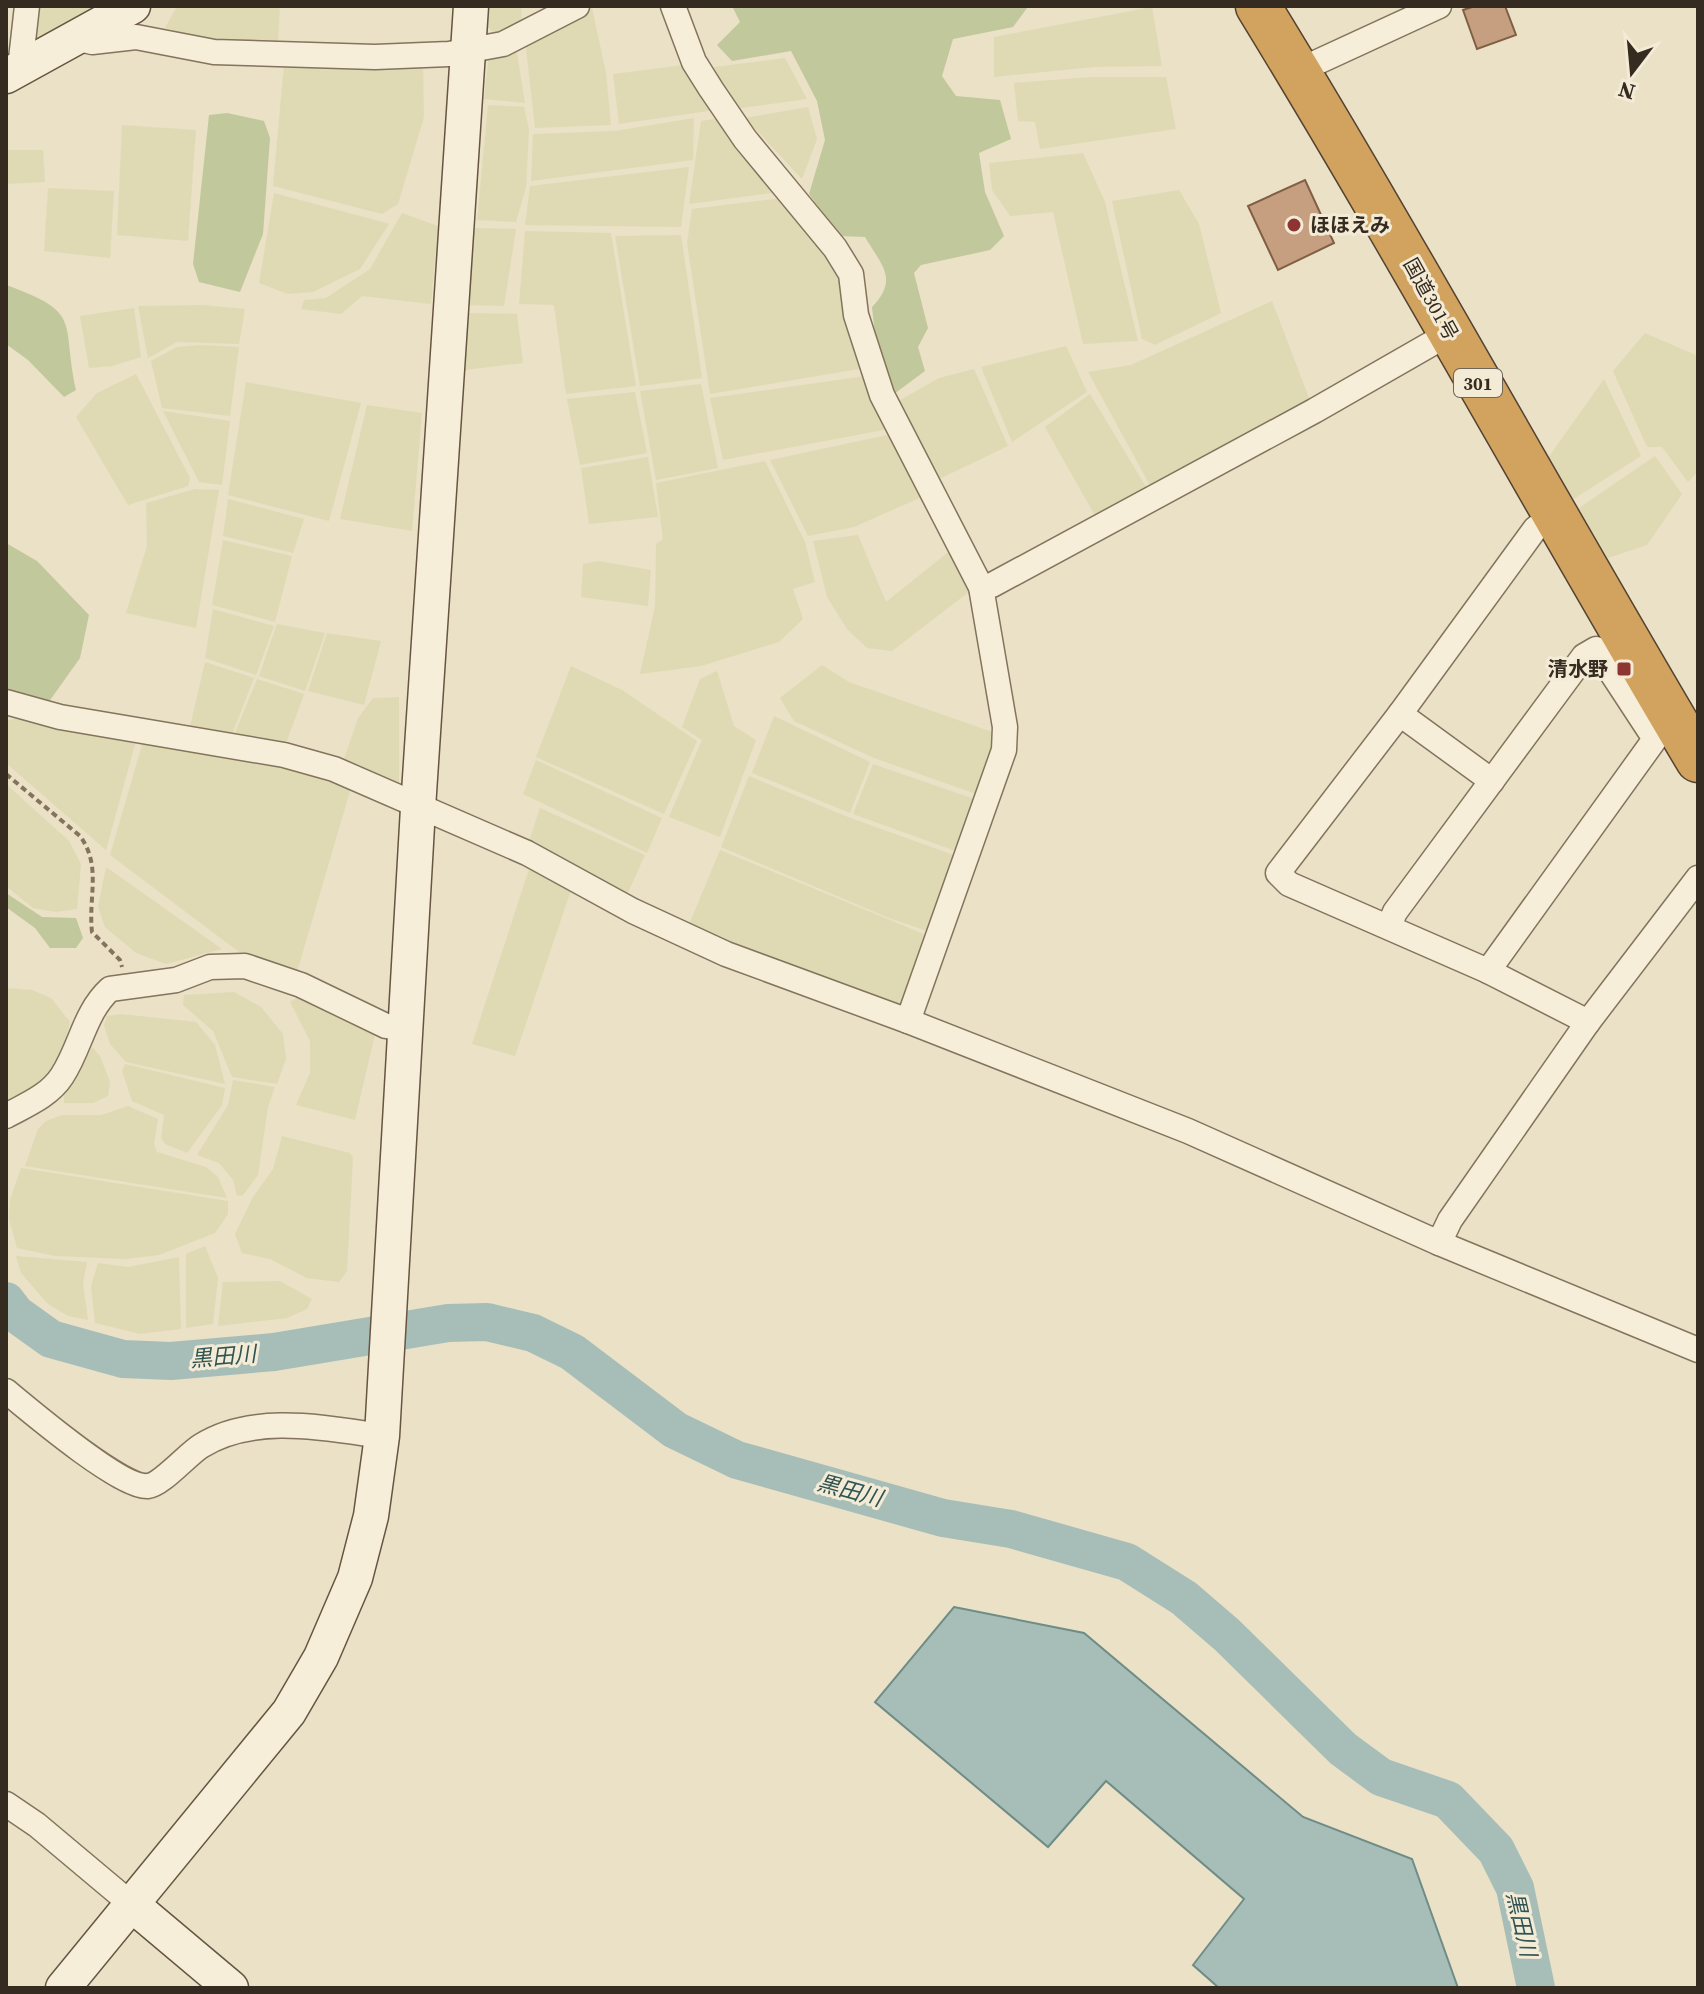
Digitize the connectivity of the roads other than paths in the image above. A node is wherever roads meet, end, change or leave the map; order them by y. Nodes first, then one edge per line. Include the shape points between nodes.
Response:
1 (27, 6) edge
2 (133, 6) edge
3 (471, 6) edge
4 (577, 6) edge
5 (673, 6) edge
6 (1258, 6) edge
7 (1439, 6) edge
8 (75, 38) junction
9 (469, 50) junction
10 (1298, 71) junction
11 (13, 72) edge
12 (1450, 333) junction
13 (1552, 515) junction
14 (981, 587) junction
15 (6, 702) edge
16 (1400, 714) junction
17 (1698, 760) edge
18 (1492, 781) junction
19 (418, 808) junction
20 (1698, 878) edge
21 (1389, 926) junction
22 (1488, 971) junction
23 (908, 1021) junction
24 (1588, 1022) junction
25 (405, 1029) junction
26 (6, 1116) edge
27 (1439, 1243) junction
28 (1698, 1350) edge
29 (6, 1391) edge
30 (382, 1436) junction
31 (6, 1804) edge
32 (130, 1903) junction
33 (63, 1988) edge
34 (231, 1988) edge

1 - 11 street
2 - 8 street
3 - 9 street
4 - 9 street via 503,44
5 - 14 street via 694,62 711,89 851,274 856,315 882,395
6 - 10 highway, 国道301号 / 301
7 - 10 street
8 - 9 street via 92,42 136,37 214,52 375,57
8 - 11 street
9 - 19 street
10 - 12 highway, 国道301号 / 301
12 - 13 highway, 国道301号 / 301
12 - 14 street via 1300,419
13 - 16 street via 1535,529
13 - 17 highway, 国道301号 / 301
14 - 23 street via 1005,727 1004,750
15 - 19 street via 60,717 284,755 334,769
16 - 18 street
16 - 21 street via 1278,873 1289,884
18 - 21 street
18 - 22 street via 1584,656 1596,649 1655,739
19 - 23 street via 527,853 726,954
19 - 25 street
20 - 24 street
21 - 22 street
22 - 24 street
23 - 27 street via 1188,1131
24 - 27 street
25 - 26 street via 386,1026 301,985 245,966 210,967 176,980 123,986 102,997 86,1019 61,1078 40,1098
25 - 30 street
27 - 28 street
29 - 30 street via 103,1466 147,1487 204,1443 238,1431 270,1426
30 - 32 street via 371,1516 355,1578 321,1657 289,1712
31 - 32 street
32 - 33 street
32 - 34 street

